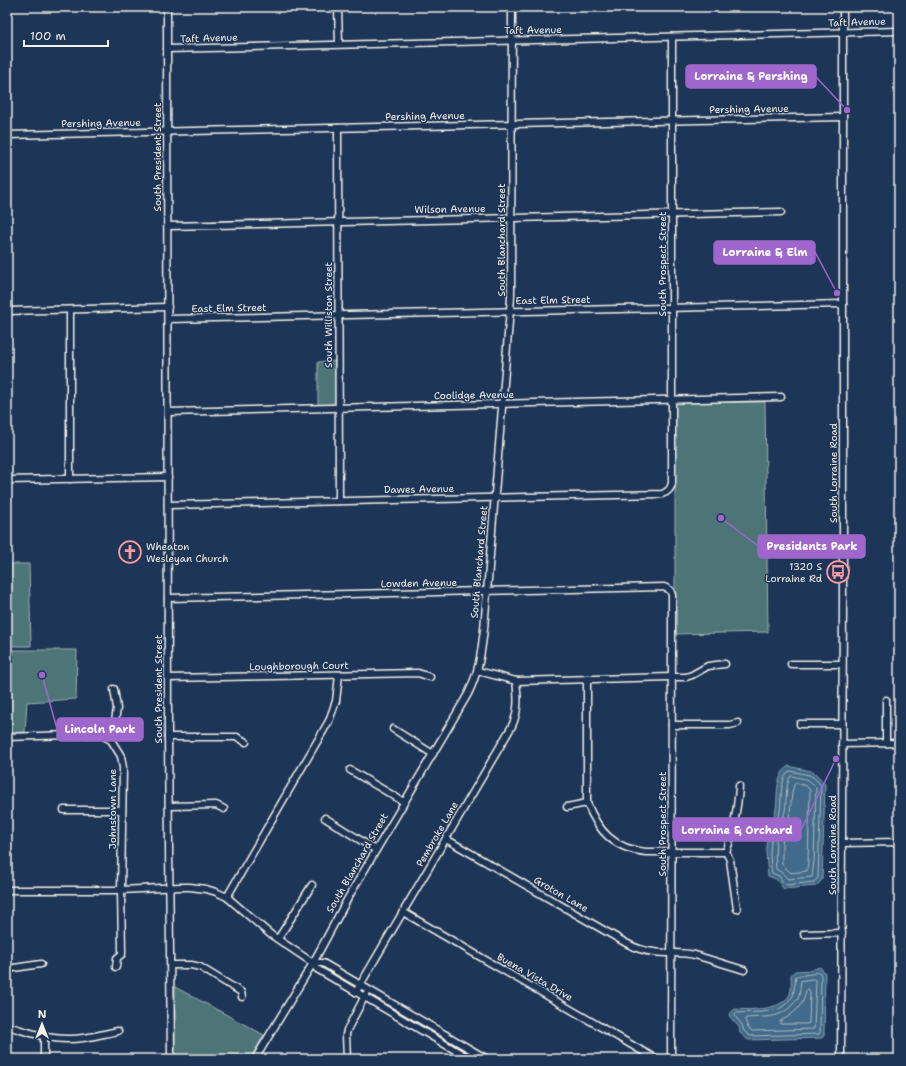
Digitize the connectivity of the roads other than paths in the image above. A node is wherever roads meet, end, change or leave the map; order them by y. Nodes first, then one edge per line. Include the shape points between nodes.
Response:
1 (167, 7) edge
2 (338, 7) edge
3 (512, 7) edge
4 (842, 7) edge
5 (899, 31) edge
6 (843, 32) junction
7 (672, 37) junction
8 (512, 41) junction
9 (339, 44) junction
10 (167, 49) junction
11 (843, 117) junction
12 (672, 121) junction
13 (512, 124) junction
14 (338, 128) junction
15 (167, 131) junction
16 (7, 135) edge
17 (781, 212) dead end
18 (672, 214) junction
19 (512, 218) junction
20 (338, 222) junction
21 (168, 226) junction
22 (843, 304) junction
23 (168, 307) junction
24 (672, 307) junction
25 (70, 310) junction
26 (7, 311) edge
27 (510, 311) junction
28 (338, 315) junction
29 (168, 319) junction
30 (781, 398) dead end
31 (672, 401) junction
32 (502, 404) junction
33 (339, 408) junction
34 (168, 412) junction
35 (168, 477) junction
36 (70, 479) junction
37 (7, 480) edge
38 (669, 490) joint
39 (495, 498) junction
40 (339, 501) junction
41 (168, 505) junction
42 (670, 590) joint
43 (487, 591) junction
44 (168, 598) junction
45 (725, 664) dead end
46 (791, 664) dead end
47 (842, 664) junction
48 (478, 671) junction
49 (339, 675) junction
50 (672, 677) junction
51 (168, 678) junction
52 (430, 678) dead end
53 (587, 679) junction
54 (516, 681) junction
55 (114, 689) dead end
56 (886, 700) dead end
57 (738, 723) dead end
58 (800, 724) dead end
59 (842, 724) junction
60 (672, 725) junction
61 (392, 729) dead end
62 (7, 737) edge
63 (168, 737) junction
64 (108, 738) junction
65 (246, 742) dead end
66 (886, 743) junction
67 (899, 743) edge
68 (842, 744) junction
69 (433, 754) junction
70 (350, 770) dead end
71 (739, 786) dead end
72 (404, 802) junction
73 (587, 803) junction
74 (169, 806) junction
75 (567, 807) dead end
76 (224, 809) dead end
77 (64, 810) dead end
78 (122, 810) junction
79 (325, 818) dead end
80 (446, 839) junction
81 (899, 842) edge
82 (842, 843) junction
83 (376, 850) junction
84 (672, 852) junction
85 (726, 852) junction
86 (312, 885) dead end
87 (170, 887) junction
88 (7, 890) edge
89 (121, 890) junction
90 (226, 898) junction
91 (738, 909) dead end
92 (404, 912) junction
93 (804, 934) dead end
94 (842, 934) junction
95 (278, 939) junction
96 (671, 953) junction
97 (313, 963) junction
98 (42, 964) dead end
99 (171, 965) junction
100 (116, 967) dead end
101 (7, 969) edge
102 (744, 970) dead end
103 (360, 985) junction
104 (368, 989) junction
105 (356, 992) junction
106 (242, 997) dead end
107 (364, 997) junction
108 (7, 1026) edge
109 (118, 1031) dead end
110 (44, 1036) junction
111 (44, 1059) edge
112 (171, 1059) edge
113 (255, 1059) edge
114 (347, 1059) edge
115 (470, 1059) edge
116 (487, 1059) edge
117 (657, 1059) edge
118 (671, 1059) edge
119 (841, 1059) edge
120 (896, 1059) edge
121 (899, 1059) edge

1 - 10 street, South President Street
2 - 9 street
3 - 8 street, South Blanchard Street
4 - 6 street, South Lorraine Road
5 - 6 street, Taft Avenue
6 - 7 street, Taft Avenue
6 - 11 street, South Lorraine Road
7 - 8 street, Taft Avenue
7 - 12 street, South Prospect Street
8 - 9 street, Taft Avenue
8 - 13 street, South Blanchard Street
9 - 10 street, Taft Avenue
10 - 15 street, South President Street
11 - 12 street, Pershing Avenue
11 - 22 street, South Lorraine Road
12 - 13 street, Pershing Avenue
12 - 18 street, South Prospect Street
13 - 14 street, Pershing Avenue
13 - 19 street, South Blanchard Street
14 - 15 street, Pershing Avenue
14 - 20 street, South Williston Street
15 - 16 street, Pershing Avenue
15 - 21 street, South President Street
17 - 18 street, Wilson Avenue
18 - 19 street, Wilson Avenue
18 - 24 street, South Prospect Street
19 - 20 street, Wilson Avenue
19 - 27 street, South Blanchard Street
20 - 21 street, Wilson Avenue
20 - 28 street, South Williston Street
21 - 23 street, South President Street
22 - 24 street, East Elm Street
22 - 47 street, South Lorraine Road
23 - 25 street
23 - 29 street, South President Street
24 - 27 street, East Elm Street
24 - 31 street, South Prospect Street
25 - 26 street
25 - 36 street
27 - 28 street, East Elm Street
27 - 32 street, South Blanchard Street
28 - 29 street, East Elm Street
28 - 33 street, South Williston Street
29 - 34 street, South President Street
30 - 31 street, Coolidge Avenue
31 - 32 street, Coolidge Avenue
31 - 38 street, South Prospect Street via 672,483
32 - 33 street, Coolidge Avenue
32 - 39 street, South Blanchard Street
33 - 34 street, Coolidge Avenue
33 - 40 street, South Williston Street
34 - 35 street, South President Street
35 - 36 street
35 - 41 street, South President Street
36 - 37 street
38 - 39 street, Dawes Avenue via 662,494
39 - 40 street, Dawes Avenue
39 - 43 street, South Blanchard Street
40 - 41 street, Dawes Avenue
41 - 44 street, South President Street
42 - 43 street, Lowden Avenue via 664,587
42 - 50 street, South Prospect Street
43 - 44 street, Lowden Avenue
43 - 48 street, South Blanchard Street
44 - 51 street, South President Street
45 - 50 street via 708,666 686,677
46 - 47 street
47 - 59 street, South Lorraine Road
48 - 54 street
48 - 69 street, South Blanchard Street via 468,694
49 - 51 street, Loughborough Court
49 - 52 street, Loughborough Court via 418,673
49 - 90 street via 336,701 329,721
50 - 53 street
50 - 60 street, South Prospect Street
51 - 63 street, South President Street
53 - 54 street
53 - 73 street
54 - 80 street, Pembroke Lane via 518,708 515,720
55 - 64 street via 117,708 115,722
56 - 66 street
57 - 60 street
58 - 59 street
59 - 68 street, South Lorraine Road
60 - 84 street, South Prospect Street
61 - 69 street
62 - 64 street via 100,734
63 - 65 street via 237,737
63 - 74 street, South President Street
64 - 78 street, Johnstown Lane via 112,740 122,762
66 - 67 street
66 - 68 street
68 - 82 street, South Lorraine Road
69 - 72 street, South Blanchard Street
70 - 72 street
71 - 85 street via 730,844
72 - 83 street, South Blanchard Street
73 - 75 street
73 - 84 street via 599,827 617,843 641,851
74 - 76 street via 216,805
74 - 87 street, South President Street
77 - 78 street
78 - 89 street, Johnstown Lane
79 - 83 street
80 - 92 street, Pembroke Lane
80 - 96 street, Groton Lane via 626,944 645,951
81 - 82 street
82 - 94 street, South Lorraine Road
83 - 97 street, South Blanchard Street
84 - 85 street
84 - 96 street, South Prospect Street
85 - 91 street via 730,860
86 - 95 street
87 - 89 street
87 - 90 street via 206,889
87 - 99 street, South President Street
88 - 89 street
89 - 100 street, Johnstown Lane via 122,954
90 - 95 street
92 - 103 street, Pembroke Lane
92 - 117 street, Buena Vista Drive
93 - 94 street
94 - 119 street, South Lorraine Road
95 - 97 street
96 - 102 street, Groton Lane via 688,953
96 - 118 street, South Prospect Street
97 - 103 street via 323,963
97 - 105 street via 317,969
97 - 113 street, South Blanchard Street
98 - 101 street
99 - 106 street via 200,967 241,992
99 - 112 street, South President Street
103 - 104 street
103 - 105 street, Pembroke Lane
104 - 107 street
104 - 116 street
105 - 107 street
107 - 114 street via 347,1030
107 - 115 street
108 - 110 street
109 - 110 street via 75,1039
110 - 111 street
120 - 121 street

